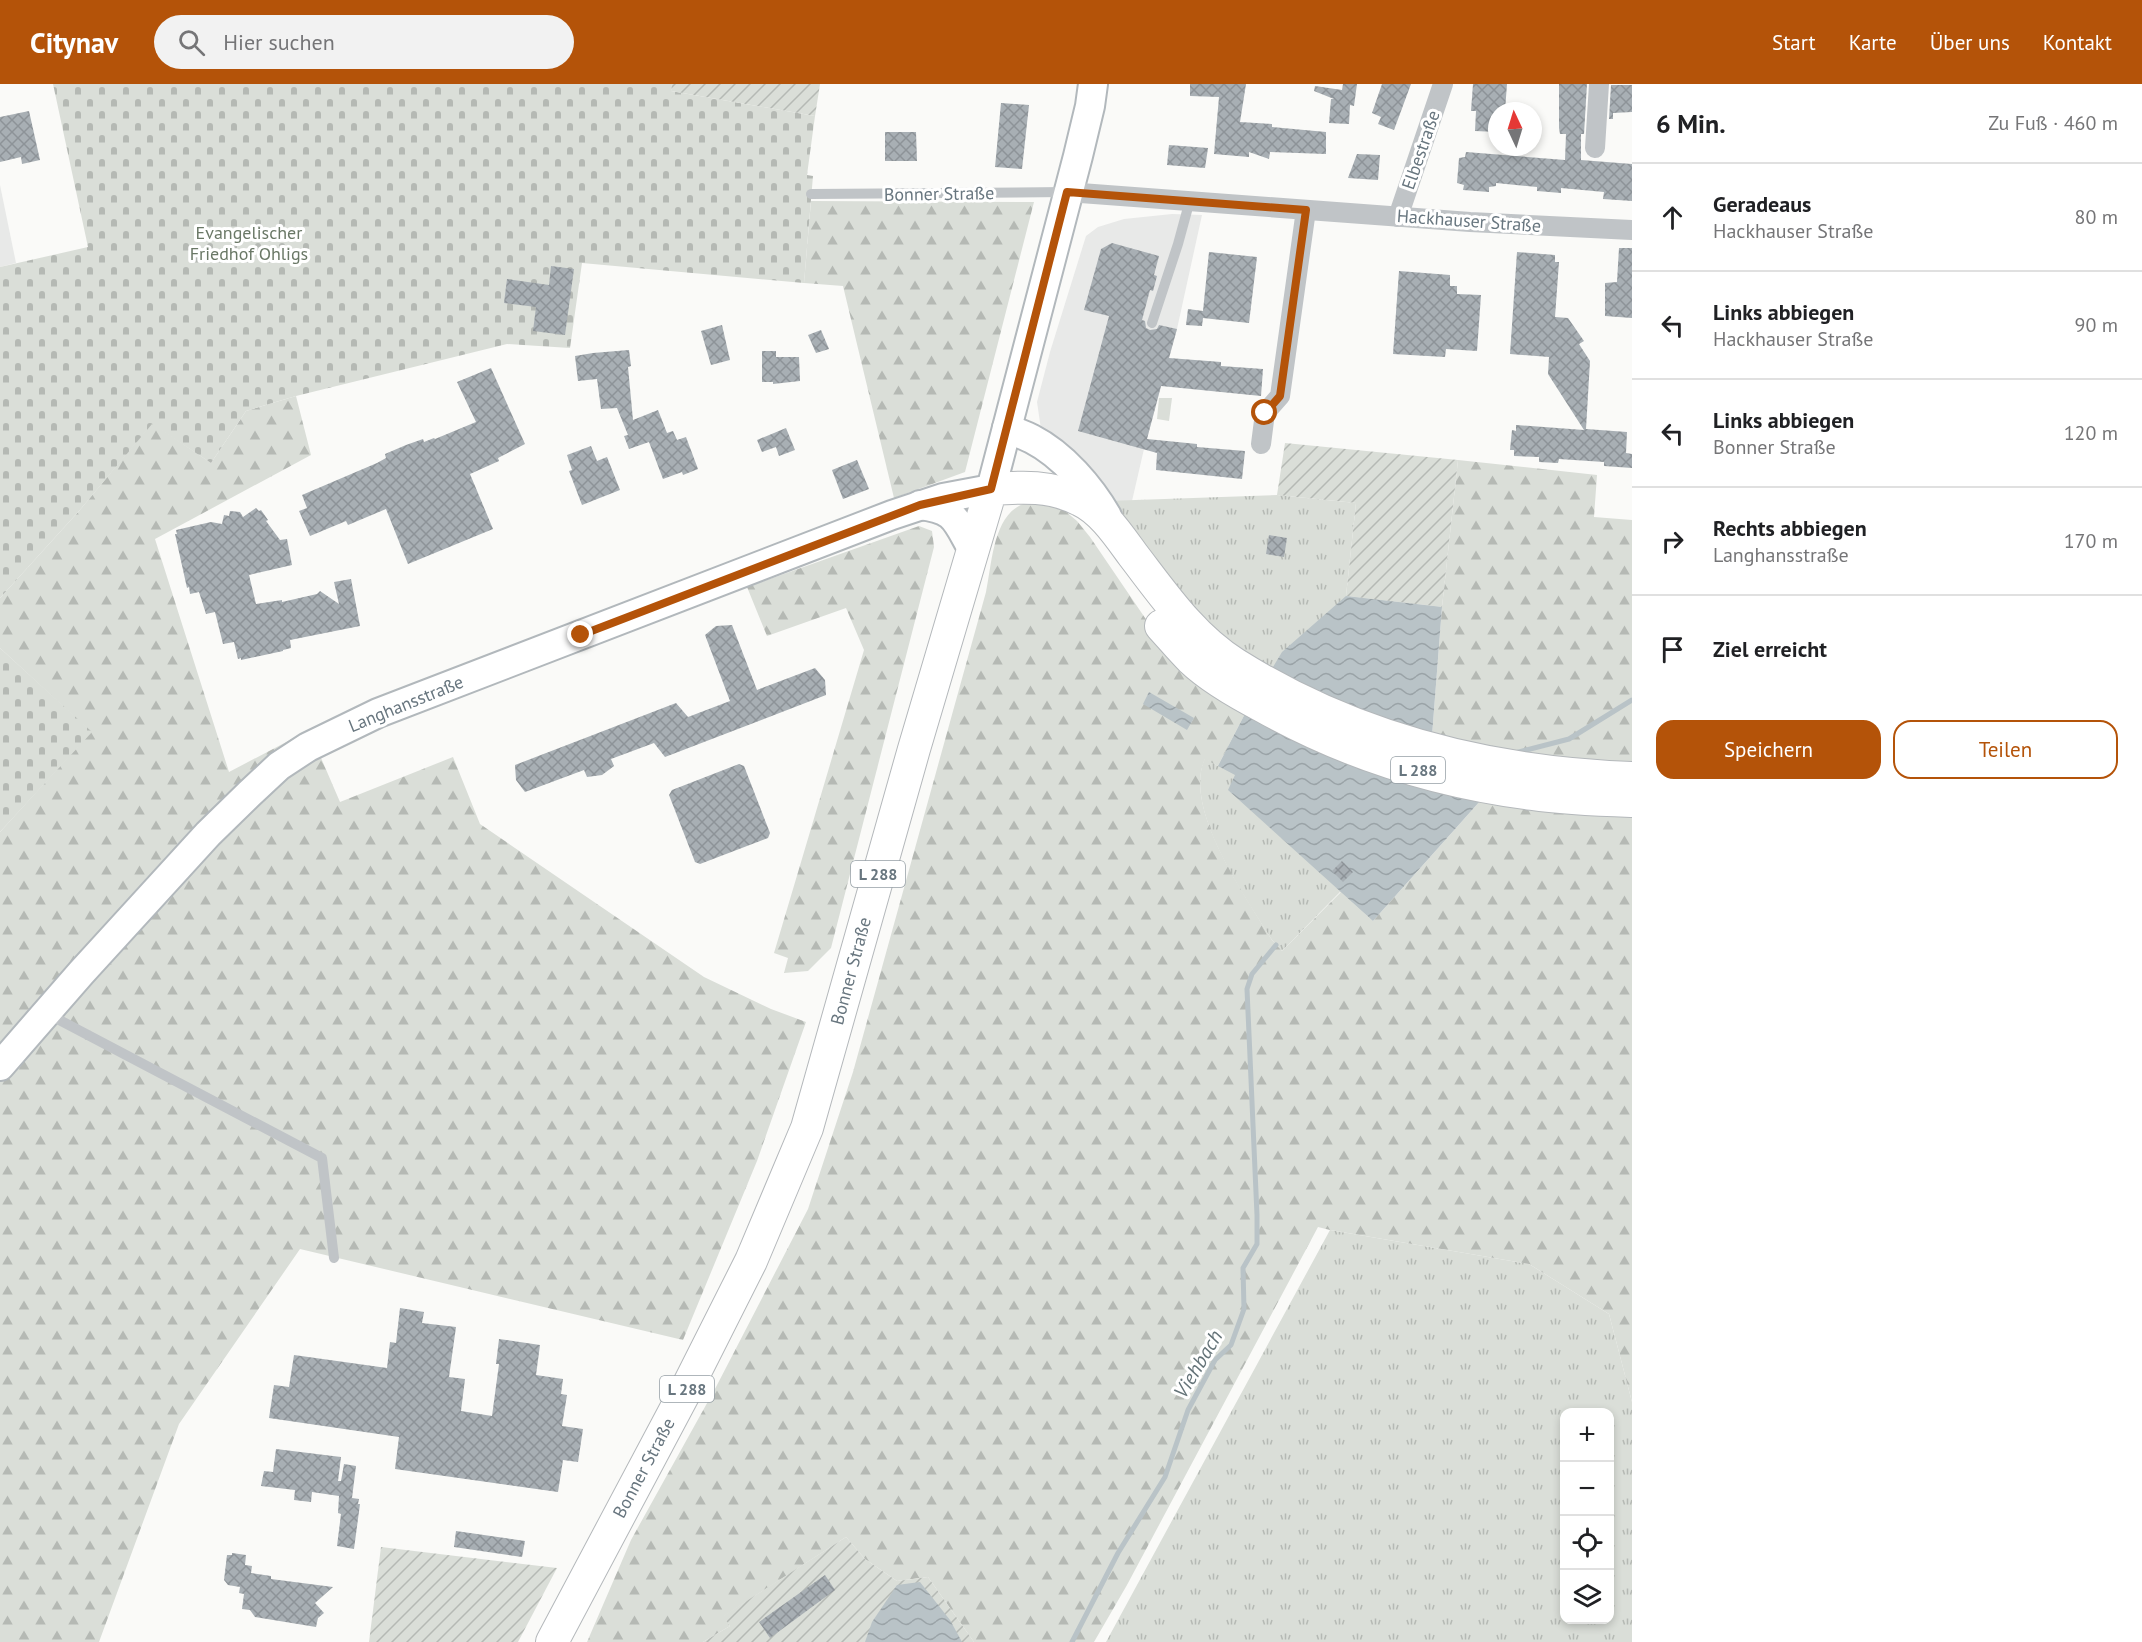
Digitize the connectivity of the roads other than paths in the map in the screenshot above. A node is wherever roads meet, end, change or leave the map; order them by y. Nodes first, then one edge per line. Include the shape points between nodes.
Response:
1 (1093, 84) edge
2 (1443, 84) edge
3 (1599, 84) edge
4 (1595, 148) dead end
5 (1067, 192) junction
6 (811, 194) dead end
7 (1190, 200) junction
8 (1306, 210) junction
9 (1398, 217) junction
10 (1632, 230) edge
11 (1152, 322) dead end
12 (1007, 428) junction
13 (1261, 444) dead end
14 (991, 489) junction
15 (1063, 493) junction
16 (920, 505) junction
17 (1119, 536) junction
18 (973, 550) junction
19 (1227, 673) junction
20 (1632, 778) edge
21 (1632, 801) edge
22 (45, 1013) junction
23 (0, 1066) edge
24 (334, 1258) dead end
25 (552, 1642) edge

1 - 5 street, Bonner Straße / L 288
2 - 9 street, Elbestraße
3 - 4 street
5 - 6 lane, Bonner Straße
5 - 7 street, Hackhauser Straße
5 - 12 street, Bonner Straße / L 288
7 - 8 street, Hackhauser Straße
7 - 11 lane
8 - 9 street, Hackhauser Straße
8 - 13 street via 1280,396 1265,413
9 - 10 street, Hackhauser Straße
12 - 14 street, Bonner Straße / L 288
12 - 17 street, L 288 via 1034,440 1073,472 1100,503
14 - 15 main road, L 288 via 1032,487
14 - 16 street, Langhansstraße
14 - 18 main road, Bonner Straße / L 288
15 - 17 main road, L 288 via 1082,501
15 - 19 main road, L 288 via 1099,534 1161,625 1192,661
16 - 18 street via 937,507 954,517
16 - 22 street, Langhansstraße via 378,713 308,747 279,766 208,834
17 - 19 main road, L 288
18 - 25 main road, Bonner Straße / L 288 via 807,1128 751,1261
19 - 20 main road, L 288 via 1416,745 1504,766
19 - 21 main road, L 288 via 1285,719 1411,769 1532,794
22 - 23 street, Langhansstraße
22 - 24 lane via 322,1158

